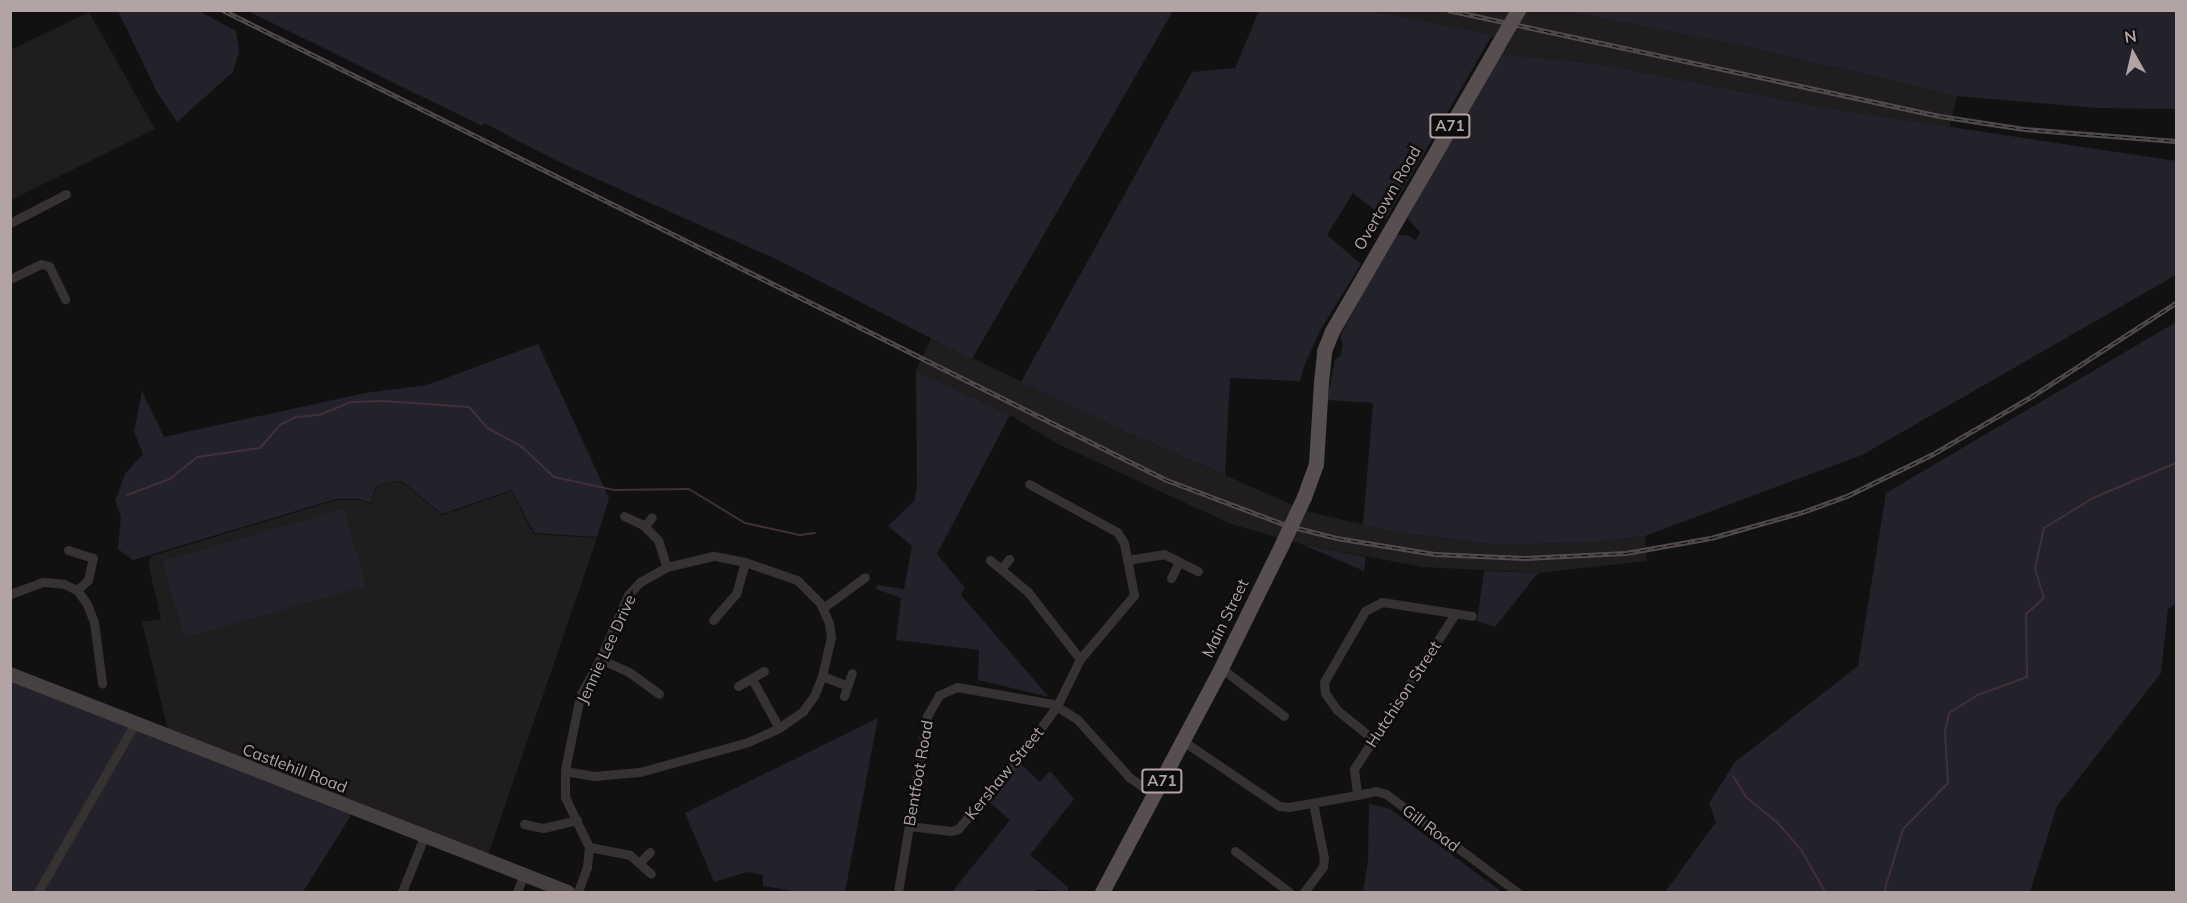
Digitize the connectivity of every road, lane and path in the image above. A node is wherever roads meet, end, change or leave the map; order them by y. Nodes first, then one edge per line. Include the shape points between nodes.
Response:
1 (1518, 10) edge
2 (66, 194) dead end
3 (10, 223) edge
4 (10, 279) edge
5 (65, 299) dead end
6 (1327, 343) joint
7 (1029, 484) dead end
8 (624, 516) dead end
9 (652, 517) dead end
10 (645, 526) junction
11 (68, 550) dead end
12 (1009, 559) dead end
13 (990, 560) dead end
14 (1127, 560) junction
15 (745, 562) junction
16 (1179, 562) junction
17 (667, 567) junction
18 (1001, 569) junction
19 (1198, 572) dead end
20 (866, 577) dead end
21 (1172, 578) dead end
22 (77, 590) junction
23 (10, 594) edge
24 (823, 608) junction
25 (1455, 614) junction
26 (1472, 615) dead end
27 (713, 620) dead end
28 (600, 659) junction
29 (1080, 659) junction
30 (1221, 668) junction
31 (764, 670) dead end
32 (852, 673) dead end
33 (10, 674) edge
34 (822, 676) junction
35 (752, 679) junction
36 (102, 683) dead end
37 (846, 685) junction
38 (738, 686) dead end
39 (659, 694) dead end
40 (844, 696) dead end
41 (1057, 706) junction
42 (1284, 716) dead end
43 (135, 723) junction
44 (779, 728) junction
45 (1374, 740) junction
46 (1183, 741) junction
47 (565, 771) junction
48 (1155, 795) junction
49 (1357, 795) junction
50 (1313, 802) junction
51 (577, 820) junction
52 (524, 824) dead end
53 (909, 826) junction
54 (424, 837) junction
55 (589, 847) junction
56 (1235, 851) dead end
57 (650, 852) dead end
58 (640, 862) junction
59 (651, 874) dead end
60 (523, 876) junction
61 (38, 892) edge
62 (402, 892) edge
63 (517, 892) edge
64 (568, 892) edge
65 (578, 892) edge
66 (898, 892) edge
67 (1102, 892) edge
68 (1290, 892) edge
69 (1304, 892) edge
70 (1517, 892) edge

1 - 6 main road, Overtown Road / A71, bridge
2 - 3 street
4 - 5 street via 41,264 49,266
6 - 30 main road, Main Street / A71, bridge via 1316,464 1305,497
7 - 14 street via 1117,532
8 - 10 street
9 - 10 street
10 - 17 street via 658,540
11 - 22 street via 93,558 88,580
12 - 18 street
13 - 18 street
14 - 16 street via 1164,554
14 - 29 street via 1134,595
15 - 17 street, Jennie Lee Drive via 713,556
15 - 24 street, Jennie Lee Drive via 797,580
15 - 27 street via 736,594
16 - 19 street
16 - 21 street
17 - 28 street, Jennie Lee Drive via 640,582 628,595
18 - 29 street via 1028,592
20 - 24 street
22 - 23 street via 43,582
22 - 36 street via 94,622
24 - 34 street, Jennie Lee Drive via 831,637
25 - 26 street
25 - 45 street, Hutchison Street
25 - 45 street via 1382,602 1365,611 1324,682 1325,693 1337,710
28 - 39 street via 629,672
28 - 47 street, Jennie Lee Drive via 580,696
29 - 41 street
30 - 42 street
30 - 46 main road, Main Street / A71
31 - 35 street
32 - 37 street
33 - 43 main road, Castlehill Road
34 - 37 street
34 - 44 street, Jennie Lee Drive via 803,711
35 - 38 street
35 - 44 street
37 - 40 street
41 - 48 street, Bentfoot Road via 1077,719 1129,777
41 - 53 street, Kershaw Street via 997,786 958,829
41 - 53 street, Bentfoot Road via 957,687 939,695 927,716
43 - 54 main road, Castlehill Road
43 - 61 street
44 - 47 street, Jennie Lee Drive via 748,742 622,775
45 - 49 street, Hutchison Street via 1352,775
46 - 48 main road, Main Street / A71
46 - 50 street, Gill Road via 1280,806
47 - 51 street, Jennie Lee Drive via 565,797
48 - 67 main road, Main Street / A71
49 - 50 street, Gill Road
49 - 70 street, Gill Road via 1386,794
50 - 69 street via 1324,858 1323,867
51 - 52 street via 543,828
51 - 55 street, Jennie Lee Drive
53 - 66 street, Bentfoot Road
54 - 60 main road, Castlehill Road
54 - 62 street
55 - 58 street via 620,851
55 - 65 street
56 - 68 street
57 - 58 street
58 - 59 street
60 - 63 street
60 - 64 main road, Castlehill Road

